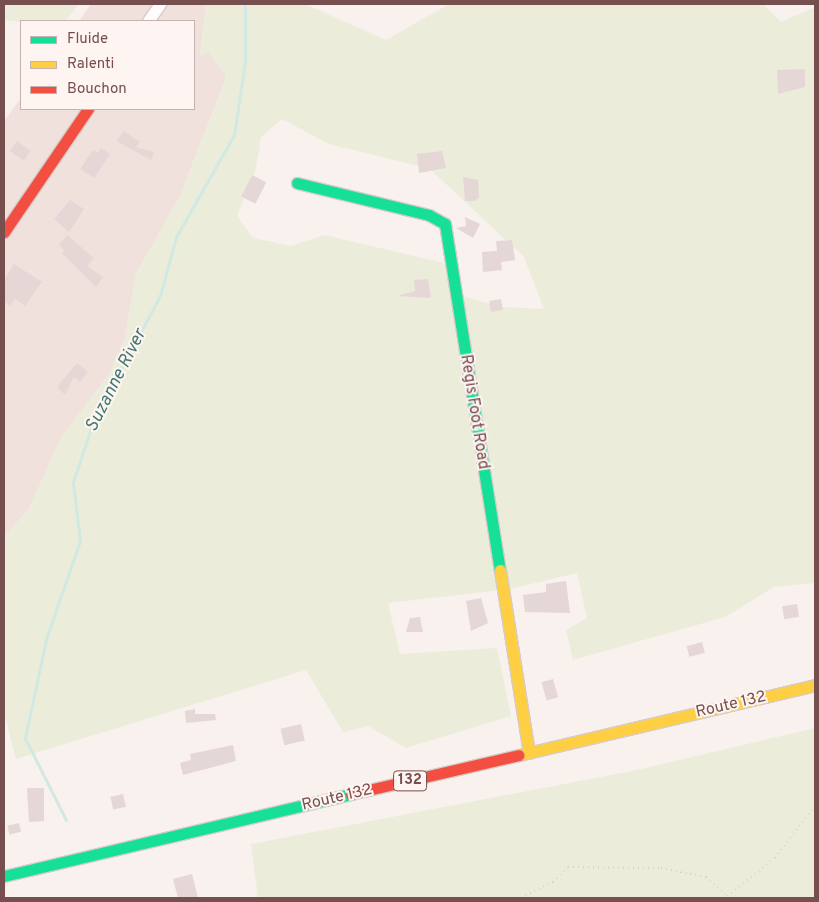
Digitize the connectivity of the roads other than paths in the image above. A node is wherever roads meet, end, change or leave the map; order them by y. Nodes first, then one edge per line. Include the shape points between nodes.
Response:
1 (160, 4) edge
2 (149, 20) edge
3 (87, 110) edge
4 (297, 184) dead end
5 (4, 232) edge
6 (815, 685) edge
7 (529, 753) junction
8 (4, 876) edge

1 - 2 street
3 - 5 main road
4 - 7 main road, Regis Foot Road via 429,215 445,224
6 - 7 main road, Route 132 / 132
7 - 8 main road, Route 132 / 132

